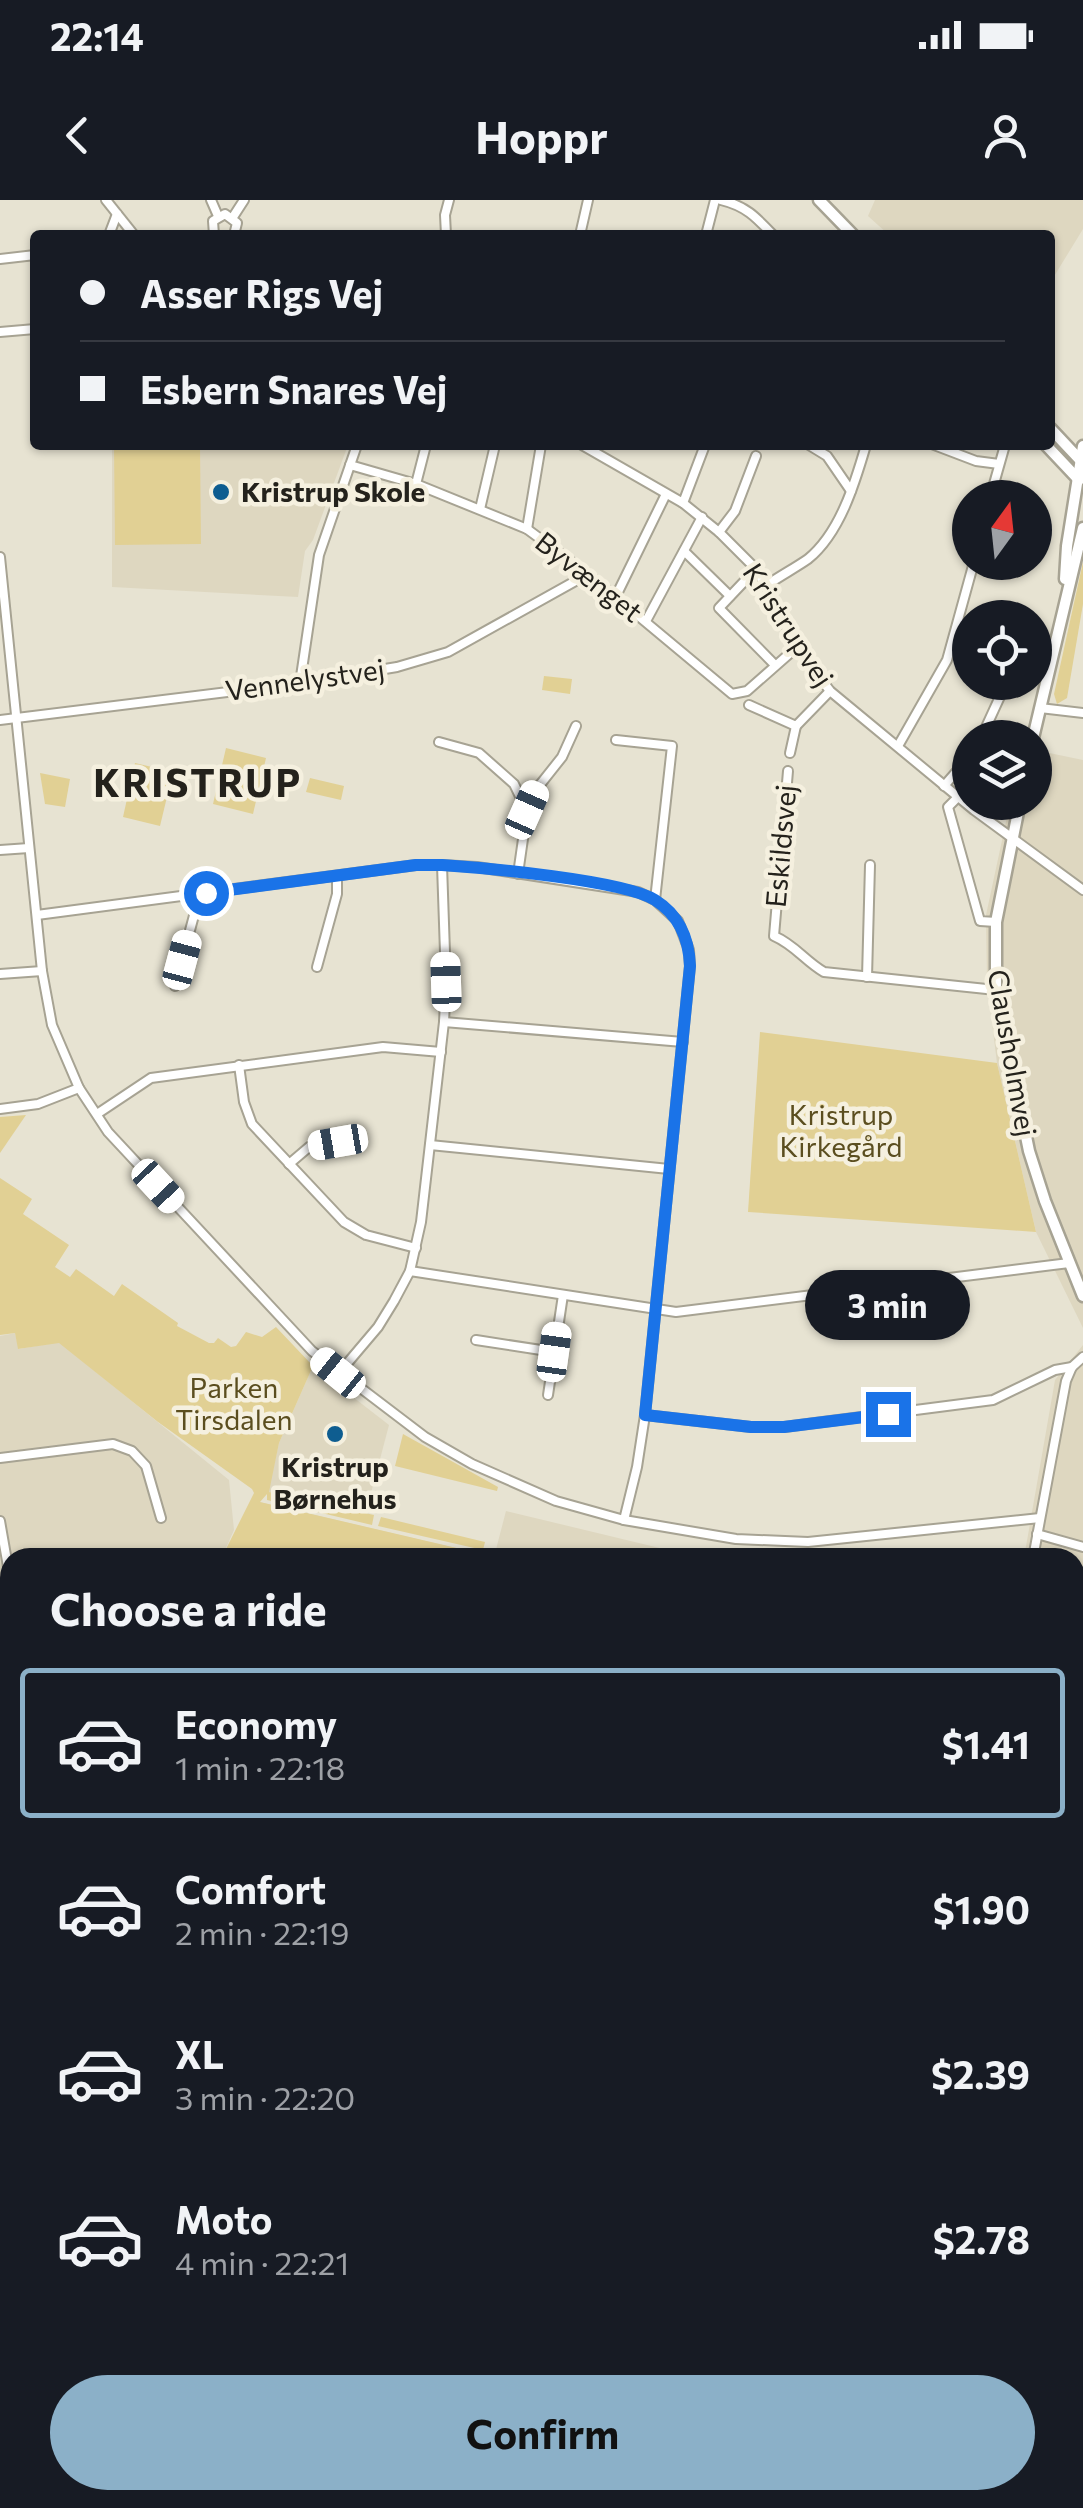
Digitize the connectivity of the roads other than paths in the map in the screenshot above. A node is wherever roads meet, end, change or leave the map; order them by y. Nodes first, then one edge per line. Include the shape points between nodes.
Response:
1 (106, 200) edge
2 (212, 200) edge
3 (244, 200) edge
4 (448, 200) edge
5 (588, 200) edge
6 (718, 200) edge
7 (825, 202) edge
8 (118, 214) junction
9 (218, 216) junction
10 (232, 217) junction
11 (111, 230) edge
12 (130, 230) edge
13 (213, 230) edge
14 (236, 230) edge
15 (446, 230) edge
16 (581, 230) edge
17 (708, 230) edge
18 (768, 230) edge
19 (849, 230) edge
20 (30, 256) edge
21 (0, 259) edge
22 (30, 329) edge
23 (0, 332) edge
24 (1055, 433) edge
25 (1083, 446) edge
26 (355, 450) edge
27 (425, 450) edge
28 (493, 450) edge
29 (540, 450) edge
30 (591, 450) edge
31 (703, 450) edge
32 (817, 450) edge
33 (864, 450) edge
34 (948, 450) edge
35 (1004, 450) edge
36 (1051, 450) edge
37 (756, 456) dead end
38 (1081, 461) edge
39 (999, 464) junction
40 (350, 466) junction
41 (995, 480) edge
42 (1080, 482) edge
43 (416, 484) junction
44 (851, 490) junction
45 (666, 494) junction
46 (682, 503) junction
47 (480, 509) junction
48 (702, 517) junction
49 (527, 528) junction
50 (1083, 528) edge
51 (718, 532) junction
52 (684, 551) junction
53 (0, 557) edge
54 (756, 569) junction
55 (588, 574) junction
56 (969, 580) edge
57 (767, 585) junction
58 (616, 596) junction
59 (730, 596) junction
60 (1063, 605) junction
61 (646, 622) junction
62 (796, 646) junction
63 (776, 665) junction
64 (300, 683) junction
65 (830, 691) junction
66 (749, 705) dead end
67 (1040, 708) junction
68 (1083, 713) edge
69 (16, 718) junction
70 (0, 720) edge
71 (1037, 720) edge
72 (576, 726) dead end
73 (796, 726) junction
74 (616, 740) dead end
75 (439, 742) dead end
76 (898, 746) junction
77 (790, 752) dead end
78 (788, 771) dead end
79 (952, 777) edge
80 (944, 786) junction
81 (952, 792) edge
82 (952, 803) edge
83 (527, 810) junction
84 (990, 820) edge
85 (1016, 820) edge
86 (1013, 837) junction
87 (29, 848) junction
88 (0, 850) edge
89 (442, 865) junction
90 (870, 865) dead end
91 (518, 874) junction
92 (337, 876) junction
93 (1083, 890) edge
94 (196, 894) junction
95 (655, 900) junction
96 (37, 915) junction
97 (996, 922) junction
98 (317, 967) dead end
99 (42, 971) junction
100 (0, 974) edge
101 (867, 977) junction
102 (175, 986) dead end
103 (996, 990) junction
104 (444, 1022) junction
105 (683, 1042) junction
106 (441, 1052) junction
107 (239, 1065) junction
108 (79, 1088) junction
109 (0, 1109) edge
110 (97, 1114) junction
111 (338, 1142) dead end
112 (430, 1144) junction
113 (289, 1164) junction
114 (668, 1169) junction
115 (416, 1248) junction
116 (1069, 1264) junction
117 (410, 1271) junction
118 (562, 1296) junction
119 (1083, 1296) edge
120 (655, 1310) junction
121 (476, 1340) dead end
122 (554, 1352) junction
123 (1083, 1357) edge
124 (1072, 1367) junction
125 (338, 1373) junction
126 (548, 1395) dead end
127 (645, 1415) junction
128 (0, 1458) edge
129 (161, 1518) dead end
130 (1040, 1518) junction
131 (624, 1520) junction
132 (0, 1521) edge
133 (1037, 1534) junction
134 (1083, 1547) edge
135 (5, 1548) edge
136 (1035, 1548) edge

1 - 8 street
2 - 9 street
3 - 10 street
4 - 15 street
5 - 16 street
6 - 17 street
6 - 18 street via 741,204
7 - 19 street
8 - 11 street
8 - 12 street
9 - 10 street
9 - 13 street
10 - 14 street
20 - 21 street
22 - 23 street
24 - 38 street
25 - 38 street
26 - 40 street
27 - 43 street
28 - 47 street
29 - 49 street
30 - 45 street, Kristrupvej
31 - 46 street
32 - 44 street
33 - 44 street
34 - 39 street
35 - 39 street
36 - 42 street
37 - 51 street via 737,506
38 - 42 street
39 - 41 street
40 - 43 street, Byvænget
40 - 64 street via 319,556
42 - 60 street via 1066,546
43 - 47 street, Byvænget
44 - 57 street via 824,542
45 - 46 street, Kristrupvej
45 - 58 street
46 - 48 street, Kristrupvej
47 - 49 street, Byvænget
48 - 51 street, Kristrupvej
48 - 52 street
49 - 55 street, Byvænget
50 - 60 street
51 - 54 street, Kristrupvej
52 - 59 street
52 - 61 street
53 - 69 street
54 - 57 street, Kristrupvej
54 - 59 street
55 - 58 street, Byvænget
55 - 64 street, Vennelystvej via 448,652
56 - 76 street via 948,660
57 - 62 street, Kristrupvej
58 - 61 street, Byvænget
59 - 63 street via 719,608
60 - 67 street
61 - 63 street, Byvænget via 732,694 747,691
62 - 63 street, Byvænget
62 - 65 street, Kristrupvej
64 - 69 street, Vennelystvej
65 - 73 street
65 - 76 street, Kristrupvej
66 - 73 street
67 - 68 street
67 - 71 street
69 - 70 street, Vennelystvej
69 - 87 street
72 - 83 street
73 - 77 street
74 - 95 street via 672,746
75 - 83 street via 479,753 514,784
76 - 80 street, Kristrupvej
78 - 101 street, Eskildsvej via 774,936 824,972
79 - 80 street
80 - 81 street, Kristrupvej
82 - 97 street via 980,920
83 - 91 street
84 - 86 street, Kristrupvej
85 - 86 street, Clausholmvej
86 - 93 street, Kristrupvej
86 - 97 street, Clausholmvej
87 - 88 street
87 - 96 street
89 - 91 street
89 - 92 street
89 - 104 street
90 - 101 street
91 - 95 street via 620,888
92 - 94 street
92 - 98 street
94 - 96 street
94 - 102 street
95 - 105 street via 678,922 689,950
96 - 99 street
97 - 103 street, Clausholmvej
99 - 100 street
99 - 108 street via 52,1025
101 - 103 street, Eskildsvej
103 - 116 street, Clausholmvej via 1030,1152
104 - 105 street
104 - 106 street
105 - 114 street
106 - 107 street via 383,1047
106 - 112 street
107 - 110 street via 151,1078
107 - 113 street via 252,1124
108 - 109 street
108 - 110 street
110 - 125 street
111 - 113 street via 308,1147
112 - 114 street
112 - 115 street
113 - 115 street via 344,1222
114 - 120 street
115 - 117 street
116 - 119 street, Clausholmvej
116 - 120 street
117 - 118 street
117 - 125 street via 378,1327
118 - 120 street
118 - 122 street
120 - 127 street
121 - 122 street
122 - 126 street
123 - 124 street
124 - 127 street via 993,1400 784,1427
124 - 130 street
125 - 131 street via 472,1464 556,1501
127 - 131 street
128 - 129 street via 113,1444 132,1450 146,1466
130 - 131 street via 808,1542 698,1535
130 - 133 street
132 - 135 street
133 - 134 street
133 - 136 street

